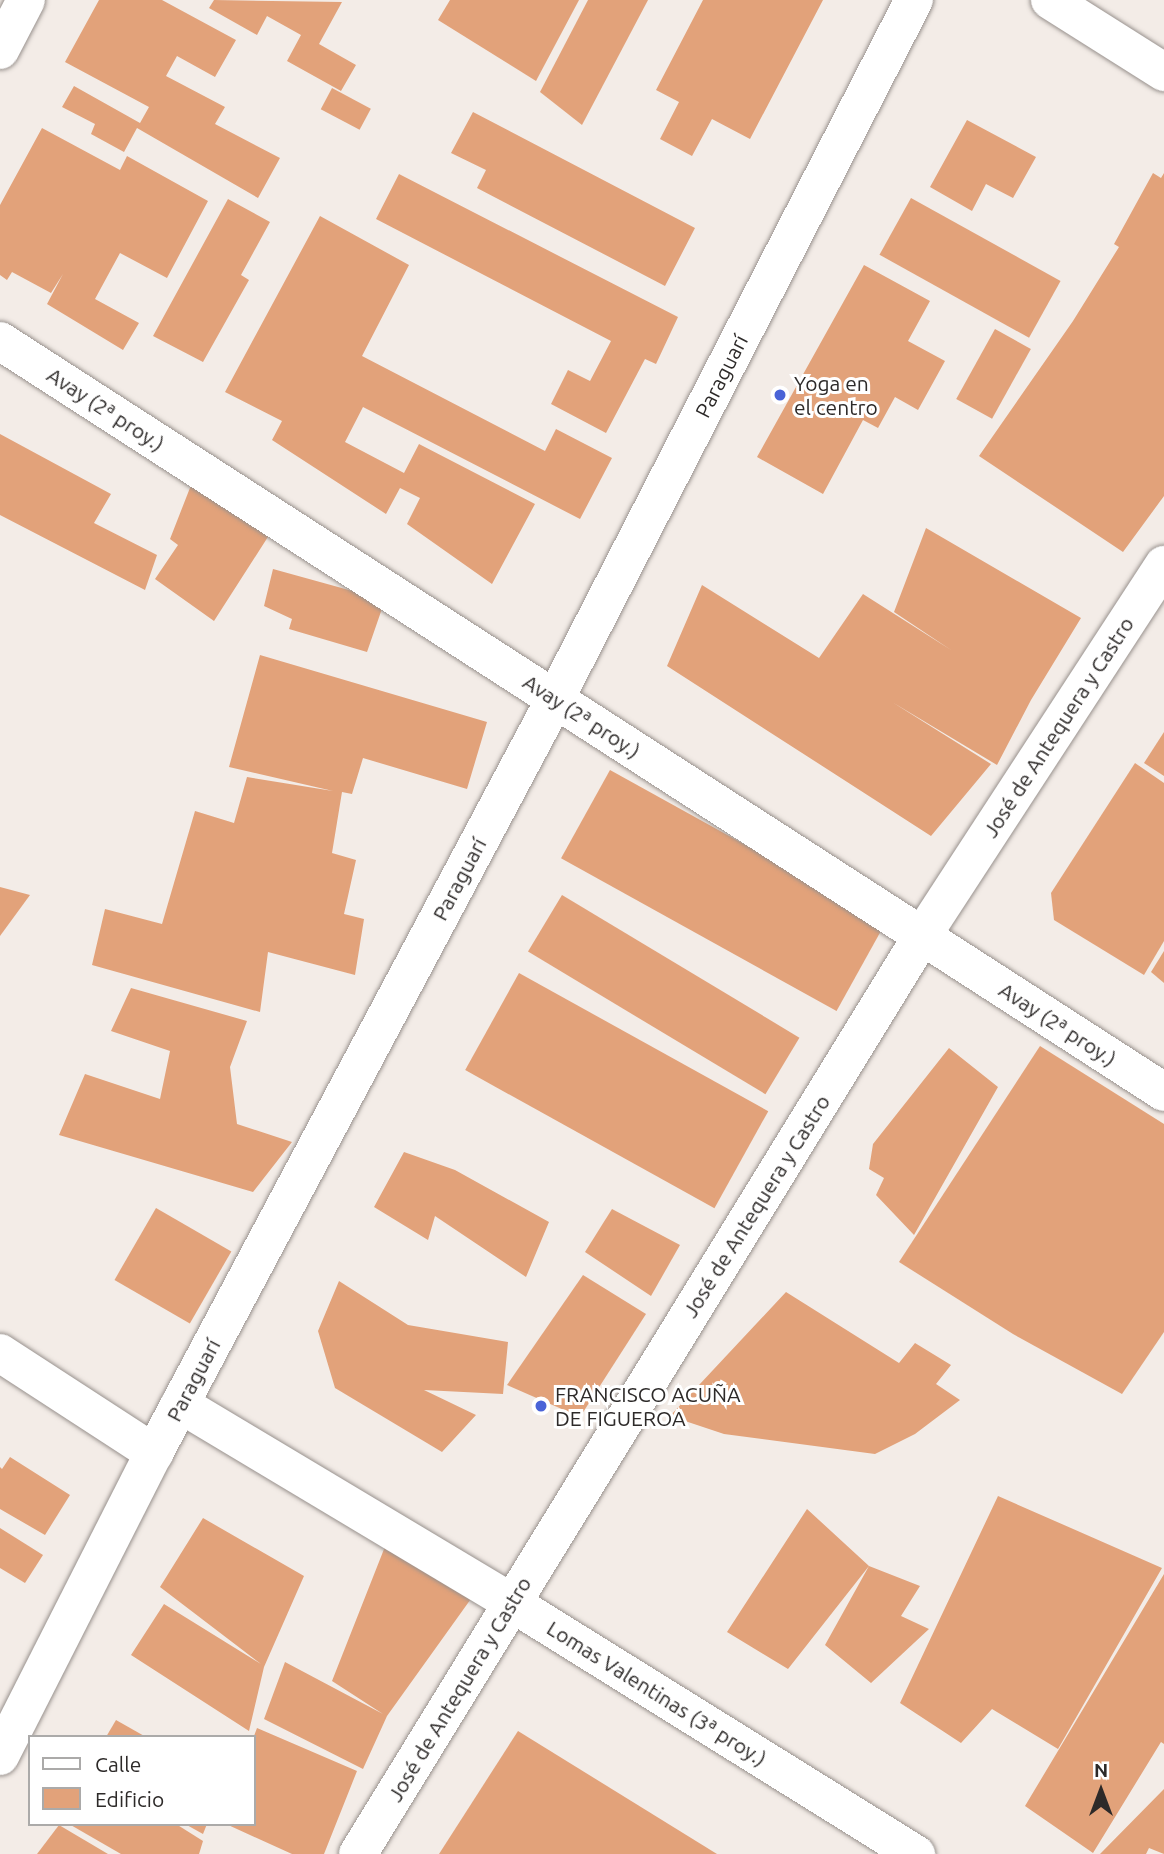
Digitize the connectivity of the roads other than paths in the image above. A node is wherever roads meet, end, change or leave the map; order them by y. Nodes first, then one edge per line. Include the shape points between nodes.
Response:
1 (26, 0) edge
2 (914, 0) edge
3 (1050, 0) edge
4 (0, 50) edge
5 (1164, 72) edge
6 (0, 341) edge
7 (1164, 565) edge
8 (555, 699) junction
9 (922, 936) junction
10 (1164, 1092) edge
11 (0, 1353) edge
12 (180, 1404) junction
13 (154, 1453) junction
14 (512, 1603) junction
15 (0, 1756) edge
16 (358, 1854) edge
17 (916, 1854) edge

1 - 4 street
2 - 8 street, Paraguarí
3 - 5 street
6 - 8 street, Avay (2ª proy.)
7 - 9 street, José de Antequera y Castro
8 - 9 street, Avay (2ª proy.)
8 - 12 street, Paraguarí
9 - 10 street, Avay (2ª proy.)
9 - 14 street, José de Antequera y Castro
11 - 13 street
12 - 13 street, Paraguarí
12 - 14 street, Lomas Valentinas (3ª proy.)
13 - 15 street, Paraguarí
14 - 16 street, José de Antequera y Castro
14 - 17 street, Lomas Valentinas (3ª proy.)

